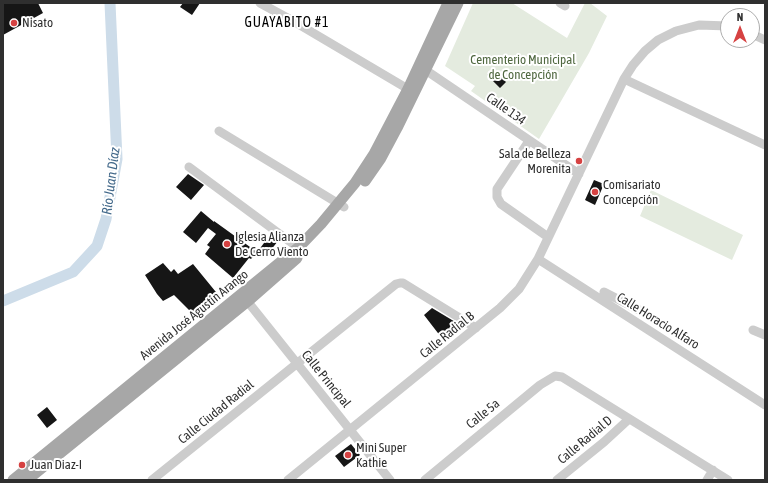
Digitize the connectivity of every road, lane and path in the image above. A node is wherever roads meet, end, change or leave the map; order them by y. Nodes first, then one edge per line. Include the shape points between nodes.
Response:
1 (260, 3) edge
2 (448, 3) edge
3 (458, 3) edge
4 (720, 26) edge
5 (423, 68) junction
6 (624, 79) junction
7 (408, 89) junction
8 (219, 131) dead end
9 (529, 140) junction
10 (764, 141) edge
11 (189, 167) dead end
12 (579, 174) junction
13 (341, 205) junction
14 (548, 238) junction
15 (302, 249) junction
16 (538, 260) junction
17 (245, 297) junction
18 (607, 297) junction
19 (643, 312) dead end
20 (476, 328) junction
21 (754, 330) dead end
22 (765, 335) edge
23 (297, 364) junction
24 (765, 404) edge
25 (629, 419) junction
26 (350, 430) junction
27 (713, 470) junction
28 (13, 480) edge
29 (27, 480) edge
30 (152, 480) edge
31 (288, 480) edge
32 (390, 480) edge
33 (425, 480) edge
34 (557, 480) edge
35 (707, 480) edge
36 (728, 480) edge

1 - 7 street
2 - 5 main road, Avenida José Agustín Arango
3 - 5 main road, Avenida José Agustín Arango
4 - 6 street, Calle Radial B via 699,25 676,31 658,40 645,51
5 - 7 main road, Avenida José Agustín Arango
5 - 9 street, Calle 134
5 - 13 main road, Avenida José Agustín Arango via 381,158 362,186
6 - 10 street
6 - 12 street, Calle Radial B
7 - 13 main road, Avenida José Agustín Arango via 374,154
8 - 13 street
9 - 12 street, Calle 134
9 - 14 street via 497,189 497,197 501,204
11 - 15 street
12 - 14 street, Calle Radial B
13 - 15 main road, Avenida José Agustín Arango via 321,224
14 - 16 street, Calle Radial B
15 - 17 main road, Avenida José Agustín Arango
16 - 18 street, Calle Horacio Alfaro
16 - 20 street, Calle Radial B via 518,289
17 - 23 street, Calle Principal
17 - 28 main road, Avenida José Agustín Arango
17 - 29 main road, Avenida José Agustín Arango
18 - 19 street
18 - 24 street, Calle Horacio Alfaro
20 - 23 street, Calle Ciudad Radial via 400,283 376,299
20 - 26 street, Calle Radial B
21 - 22 street
23 - 26 street, Calle Principal
23 - 30 street, Calle Ciudad Radial
25 - 27 street
25 - 33 street, Calle 5a via 562,377 555,376 540,385
25 - 34 street, Calle Radial D
26 - 31 street, Calle Radial B
26 - 32 street, Calle Principal
27 - 35 street
27 - 36 street

